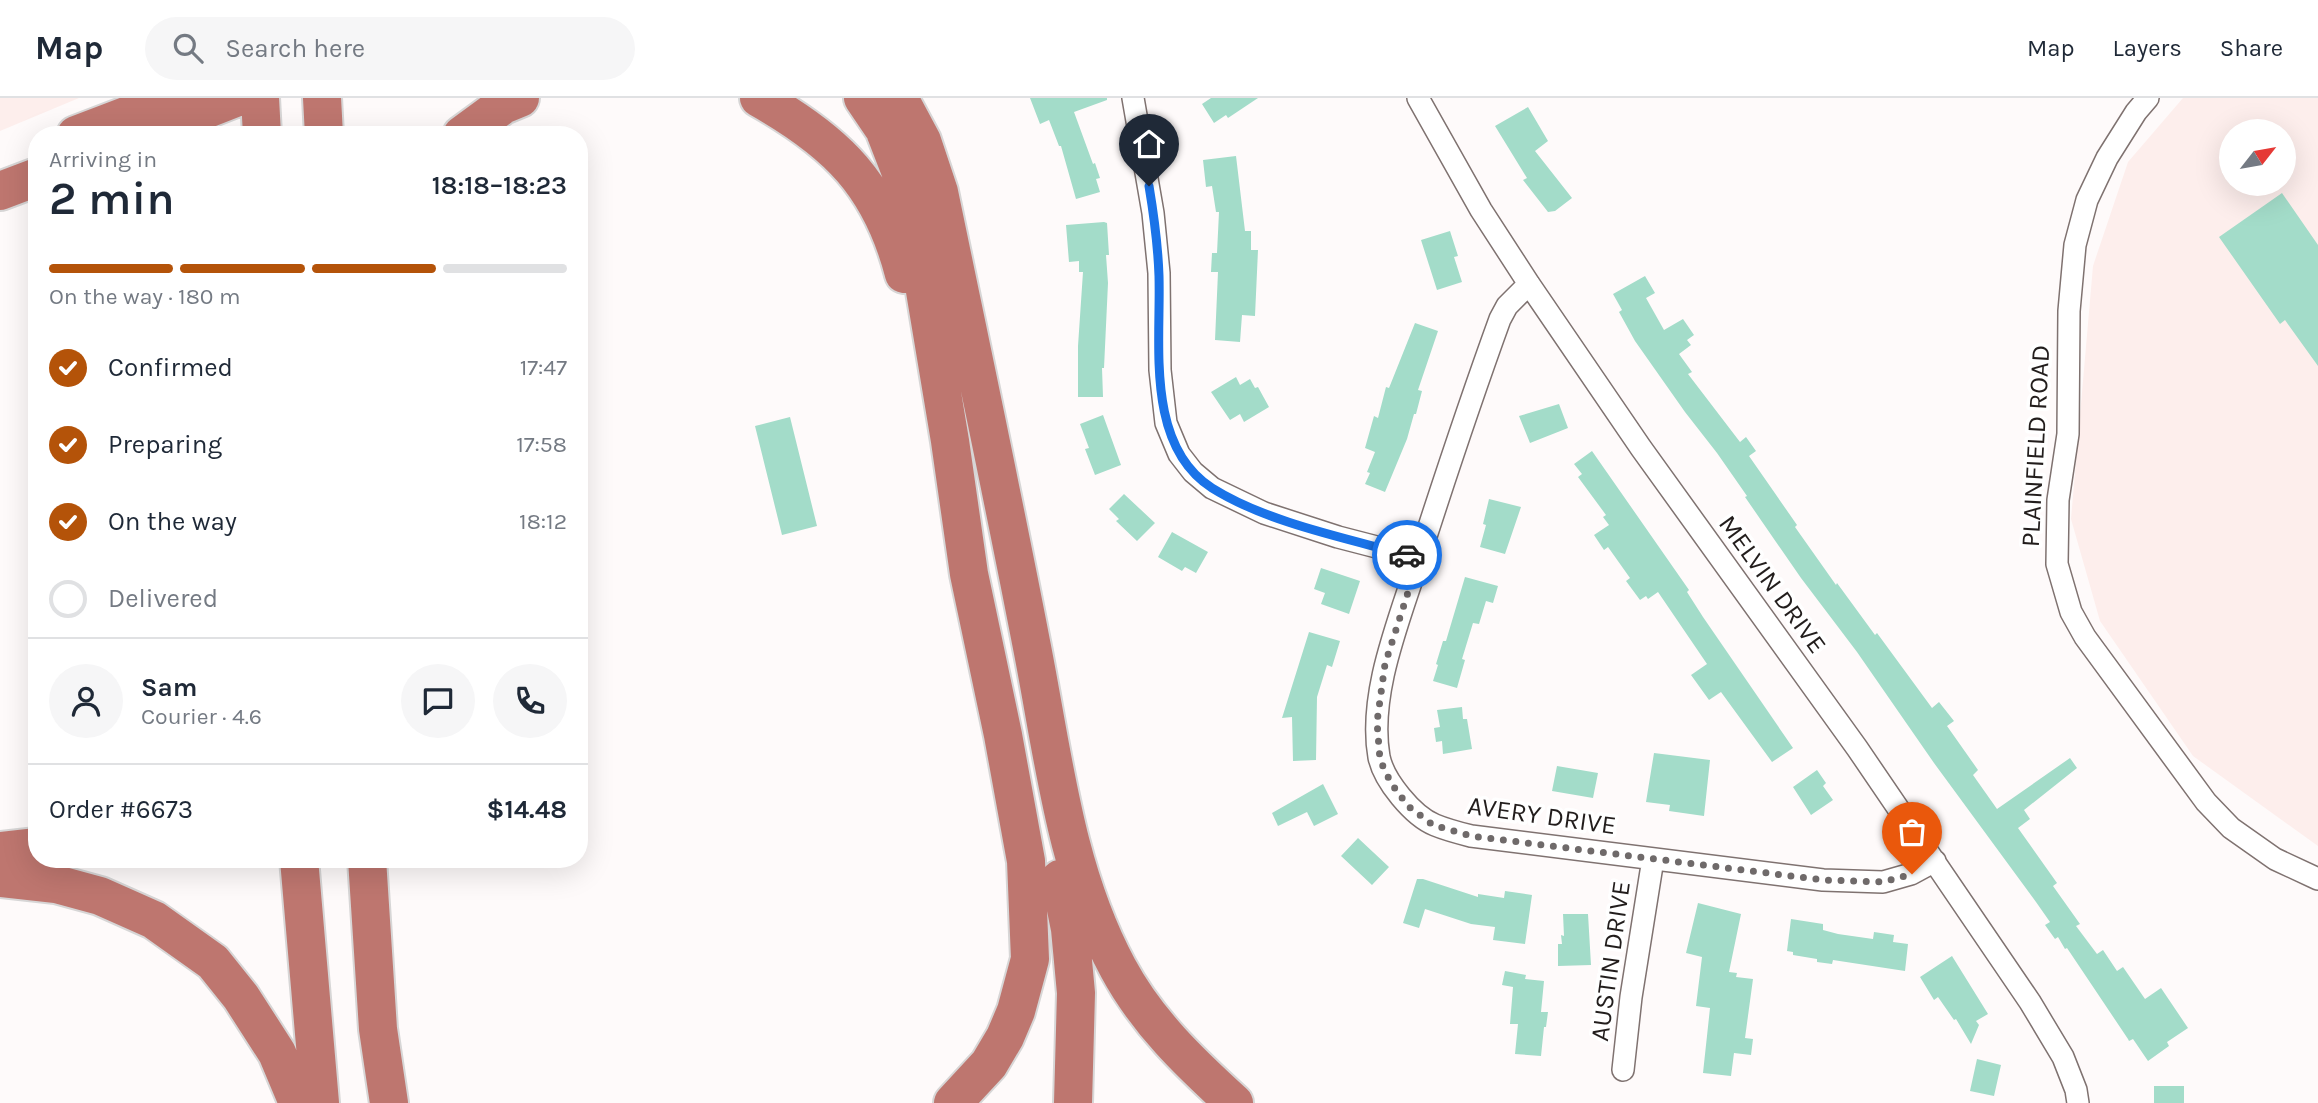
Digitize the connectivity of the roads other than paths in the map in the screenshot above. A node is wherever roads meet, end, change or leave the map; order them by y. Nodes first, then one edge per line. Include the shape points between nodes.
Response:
1 (235, 98) edge
2 (260, 98) edge
3 (322, 98) edge
4 (520, 98) edge
5 (759, 98) edge
6 (863, 98) edge
7 (899, 98) edge
8 (1133, 98) edge
9 (1418, 98) edge
10 (2148, 98) edge
11 (164, 114) edge
12 (114, 126) edge
13 (262, 126) edge
14 (324, 126) edge
15 (474, 126) edge
16 (28, 152) edge
17 (0, 163) edge
18 (28, 180) edge
19 (0, 191) edge
20 (1529, 284) junction
21 (950, 441) junction
22 (1419, 558) junction
23 (1047, 726) junction
24 (1003, 735) junction
25 (28, 848) edge
26 (0, 851) edge
27 (1653, 859) junction
28 (1935, 861) junction
29 (300, 868) edge
30 (368, 868) edge
31 (0, 878) edge
32 (2318, 879) edge
33 (1623, 1070) dead end
34 (298, 1103) edge
35 (320, 1103) edge
36 (389, 1103) edge
37 (953, 1103) edge
38 (1052, 1103) edge
39 (1073, 1103) edge
40 (1234, 1103) edge
41 (2078, 1103) edge

1 - 11 highway
2 - 13 highway
3 - 14 highway
4 - 15 highway
5 - 21 highway via 797,119 845,159 871,192 895,241
6 - 21 highway via 884,130 912,213
7 - 23 highway via 922,141 939,192
8 - 22 street via 1153,213 1166,423 1179,454 1212,488 1264,513
9 - 20 street, MELVIN DRIVE
10 - 32 street, PLAINFIELD ROAD via 2107,158 2087,200 2075,245 2069,311 2068,434 2058,500 2057,564 2071,612 2085,638 2206,802 2231,828 2275,859
11 - 12 highway
16 - 17 highway
18 - 19 highway
20 - 22 street, AVERY DRIVE via 1500,319
20 - 28 street, MELVIN DRIVE
21 - 24 highway via 970,574
22 - 27 street, AVERY DRIVE via 1385,664 1377,722 1380,760 1408,806 1433,825 1471,836
23 - 39 highway via 1048,819 1070,929 1076,993
23 - 40 highway via 1068,836 1088,904 1116,966 1138,1003 1182,1055
24 - 37 highway via 1027,861 1030,958 1005,1037 989,1064
24 - 38 highway via 1042,896 1054,979
25 - 26 highway
27 - 28 street, AVERY DRIVE via 1823,880 1883,882
27 - 33 street, AUSTIN DRIVE
28 - 41 street, MELVIN DRIVE via 2031,1002 2063,1057
29 - 35 highway
30 - 36 highway via 378,1029
31 - 34 highway via 56,884 100,896 154,920 213,962 277,1053

